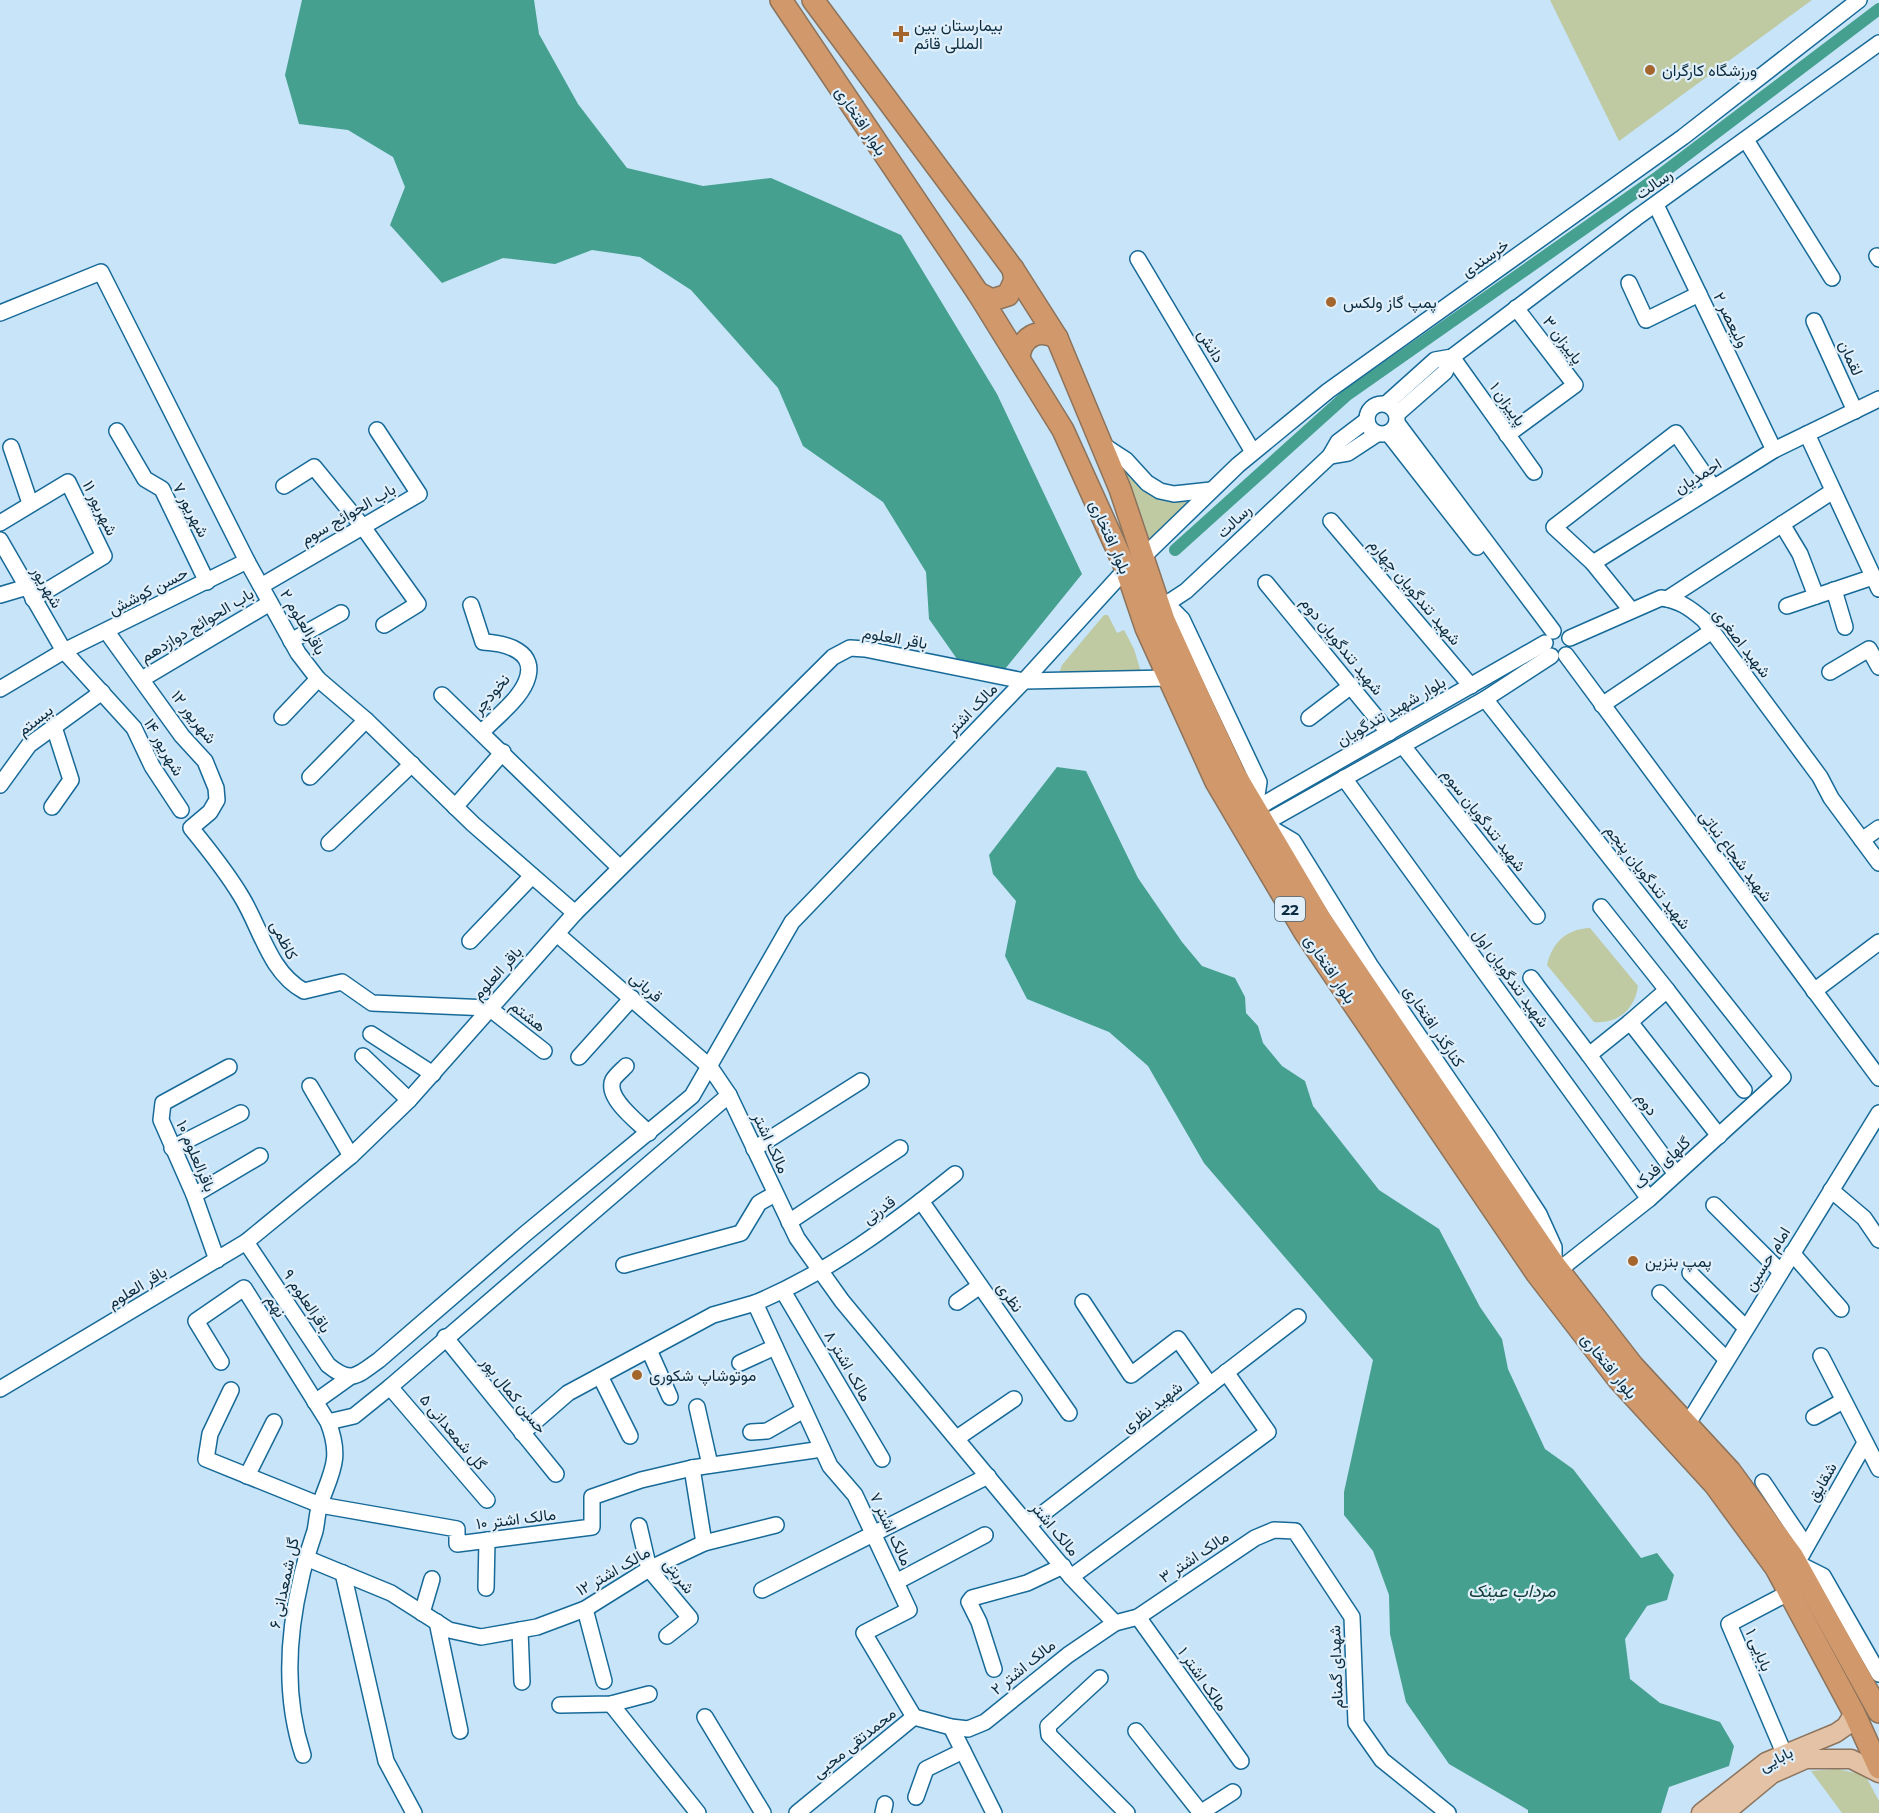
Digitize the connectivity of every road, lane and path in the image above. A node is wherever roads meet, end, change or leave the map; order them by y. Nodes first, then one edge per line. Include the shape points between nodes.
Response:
1 (781, 0) edge
2 (813, 0) edge
3 (1859, 0) edge
4 (1879, 43) edge
5 (1746, 140) junction
6 (1656, 205) junction
7 (1138, 259) dead end
8 (1012, 269) junction
9 (1832, 278) dead end
10 (1629, 283) dead end
11 (978, 293) junction
12 (1699, 294) junction
13 (1516, 308) junction
14 (0, 313) edge
15 (1815, 321) dead end
16 (1057, 338) junction
17 (1452, 357) junction
18 (1019, 358) junction
19 (1879, 399) edge
20 (1855, 411) junction
21 (1367, 420) junction
22 (1389, 422) junction
23 (377, 430) dead end
24 (117, 431) dead end
25 (1807, 434) junction
26 (1508, 435) junction
27 (1103, 445) junction
28 (11, 447) dead end
29 (1774, 450) junction
30 (1253, 452) junction
31 (1330, 456) junction
32 (1534, 472) dead end
33 (284, 486) dead end
34 (1713, 487) junction
35 (1211, 490) junction
36 (1833, 491) junction
37 (30, 503) junction
38 (1331, 521) dead end
39 (0, 523) edge
40 (1782, 524) junction
41 (363, 527) junction
42 (0, 540) edge
43 (247, 561) junction
44 (1134, 563) junction
45 (1593, 563) junction
46 (207, 582) junction
47 (1266, 583) dead end
48 (1876, 583) edge
49 (261, 586) junction
50 (1834, 590) junction
51 (30, 593) junction
52 (0, 595) edge
53 (1816, 596) junction
54 (1667, 599) junction
55 (270, 603) junction
56 (471, 604) dead end
57 (1786, 606) dead end
58 (1160, 608) junction
59 (1631, 610) junction
60 (341, 613) dead end
61 (384, 625) dead end
62 (1845, 627) dead end
63 (1712, 631) junction
64 (107, 632) junction
65 (291, 641) junction
66 (1552, 644) junction
67 (64, 651) junction
68 (1533, 659) junction
69 (1879, 668) edge
70 (1830, 672) dead end
71 (1168, 678) junction
72 (142, 679) junction
73 (318, 679) junction
74 (1024, 681) junction
75 (1351, 686) junction
76 (1471, 686) junction
77 (0, 689) edge
78 (102, 692) junction
79 (442, 695) dead end
80 (1485, 699) junction
81 (1602, 705) junction
82 (282, 717) dead end
83 (1310, 718) dead end
84 (366, 720) junction
85 (54, 728) junction
86 (482, 732) junction
87 (1389, 733) junction
88 (1403, 746) junction
89 (503, 753) junction
90 (412, 764) junction
91 (310, 777) dead end
92 (1344, 778) junction
93 (0, 785) edge
94 (1290, 789) junction
95 (1299, 804) junction
96 (52, 807) dead end
97 (455, 807) junction
98 (181, 810) dead end
99 (1259, 817) junction
100 (191, 828) joint
101 (1872, 837) edge
102 (329, 843) dead end
103 (1879, 863) edge
104 (620, 868) junction
105 (532, 876) junction
106 (1601, 907) dead end
107 (575, 914) junction
108 (1537, 916) dead end
109 (557, 934) junction
110 (470, 941) dead end
111 (1879, 942) edge
112 (1531, 978) dead end
113 (1667, 990) junction
114 (1814, 991) junction
115 (632, 998) junction
116 (489, 1008) junction
117 (1630, 1022) junction
118 (371, 1034) dead end
119 (544, 1051) dead end
120 (1589, 1054) junction
121 (363, 1056) dead end
122 (579, 1057) dead end
123 (626, 1066) dead end
124 (229, 1067) dead end
125 (710, 1067) junction
126 (433, 1074) junction
127 (1783, 1077) joint
128 (1879, 1078) edge
129 (861, 1082) dead end
130 (310, 1086) dead end
131 (1744, 1090) dead end
132 (729, 1095) junction
133 (409, 1100) junction
134 (241, 1113) dead end
135 (1879, 1113) edge
136 (648, 1133) junction
137 (1719, 1136) junction
138 (172, 1148) junction
139 (900, 1148) dead end
140 (754, 1149) junction
141 (260, 1156) dead end
142 (351, 1156) junction
143 (955, 1174) dead end
144 (1676, 1174) junction
145 (1831, 1190) junction
146 (776, 1194) junction
147 (194, 1195) junction
148 (1649, 1199) junction
149 (921, 1201) junction
150 (1714, 1205) dead end
151 (789, 1222) junction
152 (1879, 1240) edge
153 (246, 1242) junction
154 (1792, 1253) junction
155 (217, 1260) junction
156 (624, 1264) dead end
157 (1556, 1266) junction
158 (486, 1268) junction
159 (821, 1271) junction
160 (1780, 1272) junction
161 (1690, 1273) dead end
162 (980, 1286) junction
163 (502, 1291) junction
164 (783, 1292) junction
165 (1660, 1293) dead end
166 (957, 1302) dead end
167 (1083, 1302) dead end
168 (755, 1303) junction
169 (1841, 1310) dead end
170 (1298, 1317) dead end
171 (1746, 1328) junction
172 (446, 1337) junction
173 (775, 1347) junction
174 (649, 1350) junction
175 (1821, 1356) dead end
176 (1726, 1359) junction
177 (221, 1362) dead end
178 (740, 1363) dead end
179 (1226, 1372) junction
180 (600, 1376) junction
181 (1210, 1385) junction
182 (390, 1386) junction
183 (333, 1388) junction
184 (0, 1389) edge
185 (231, 1390) dead end
186 (670, 1397) dead end
187 (1014, 1399) dead end
188 (1843, 1401) junction
189 (697, 1407) dead end
190 (804, 1410) junction
191 (1069, 1413) dead end
192 (1814, 1417) dead end
193 (274, 1422) dead end
194 (328, 1422) junction
195 (1687, 1425) junction
196 (751, 1432) dead end
197 (522, 1433) junction
198 (630, 1436) dead end
199 (957, 1438) junction
200 (1865, 1443) junction
201 (822, 1449) junction
202 (882, 1460) dead end
203 (710, 1465) junction
204 (692, 1468) junction
205 (1879, 1469) edge
206 (556, 1474) dead end
207 (247, 1476) junction
208 (988, 1476) junction
209 (1763, 1482) dead end
210 (488, 1500) dead end
211 (320, 1505) junction
212 (776, 1525) dead end
213 (1028, 1525) junction
214 (639, 1526) dead end
215 (1296, 1531) joint
216 (874, 1534) junction
217 (985, 1535) dead end
218 (488, 1540) junction
219 (704, 1543) junction
220 (1802, 1555) junction
221 (306, 1558) junction
222 (649, 1569) junction
223 (1067, 1571) junction
224 (343, 1573) junction
225 (432, 1579) dead end
226 (896, 1582) junction
227 (486, 1588) dead end
228 (762, 1590) dead end
229 (1790, 1592) junction
230 (585, 1609) junction
231 (422, 1613) junction
232 (1138, 1617) junction
233 (437, 1622) junction
234 (1115, 1623) junction
235 (520, 1630) junction
236 (668, 1636) dead end
237 (994, 1669) dead end
238 (1879, 1674) edge
239 (1100, 1678) dead end
240 (522, 1682) dead end
241 (604, 1682) dead end
242 (649, 1694) dead end
243 (611, 1704) junction
244 (560, 1705) dead end
245 (1879, 1712) edge
246 (1854, 1713) junction
247 (705, 1717) dead end
248 (914, 1717) junction
249 (951, 1727) junction
250 (460, 1731) dead end
251 (1136, 1731) dead end
252 (1836, 1733) junction
253 (963, 1752) junction
254 (1784, 1753) junction
255 (303, 1755) dead end
256 (1841, 1758) junction
257 (1241, 1761) dead end
258 (1879, 1768) edge
259 (1879, 1773) edge
260 (1233, 1792) dead end
261 (916, 1797) dead end
262 (992, 1812) edge
263 (414, 1813) edge
264 (698, 1813) edge
265 (763, 1813) edge
266 (797, 1813) edge
267 (1127, 1813) edge
268 (1201, 1813) edge
269 (1448, 1813) edge
270 (1701, 1813) edge
271 (1725, 1813) edge

1 - 11 highway, بلوار افتخاری / 22
2 - 8 highway, بلوار افتخاری / 22
3 - 30 street, خرسندی via 1683,136 1328,391
4 - 5 street, رسالت
5 - 6 street, رسالت
5 - 9 street
6 - 12 street, ولیعصر ۲
6 - 13 street, رسالت
7 - 30 street, دانش
8 - 11 highway via 1014,286 1003,298 987,299
8 - 16 highway, بلوار افتخاری / 22
10 - 12 street via 1646,320
11 - 18 highway, بلوار افتخاری / 22
12 - 29 street, ولیعصر ۲
13 - 17 street, رسالت
13 - 26 street, پاییزان ۳ via 1575,385
14 - 43 street, باقرالعلوم ۲ via 101,272
15 - 20 street, لقمان
16 - 18 highway via 1040,333 1029,337
16 - 27 highway, بلوار افتخاری / 22
17 - 22 street, رسالت via 1435,360
17 - 26 street, پاییزان ۱
18 - 44 highway, بلوار افتخاری / 22 via 1063,430
19 - 20 street, احمدیان
20 - 25 street, احمدیان
21 - 22 street via 1369,427
21 - 22 street, رسالت via 1372,407
21 - 31 street, رسالت via 1338,442
22 - 31 street, رسالت via 1348,453
22 - 66 street
23 - 41 street, باب الحوائج سوم via 419,494
24 - 46 street, شهریور ۷ via 145,479 162,489
25 - 29 street, احمدیان
25 - 36 street
26 - 32 street, پاییزان ۱
27 - 35 street via 1160,491 1174,494
27 - 44 highway, بلوار افتخاری / 22
28 - 37 street
29 - 34 street, احمدیان
30 - 35 street, خرسندی
31 - 58 street, رسالت via 1186,591
33 - 41 street via 314,467
34 - 45 street, احمدیان
34 - 45 street via 1676,433 1554,527
35 - 44 street, خرسندی
36 - 40 street
36 - 48 street
37 - 39 street, شهریور ۱۱
37 - 51 street, شهریور ۱۱ via 68,482 104,556
38 - 76 street, شهید تندگویان چهارم
40 - 53 street via 1800,554
40 - 54 street
41 - 49 street, باب الحوائج سوم
41 - 61 street via 418,604
42 - 51 street, شهریور
43 - 46 street, حسن کوشش
43 - 49 street, باقرالعلوم ۲
44 - 58 highway, بلوار افتخاری / 22
44 - 71 highway, بلوار افتخاری / 22 via 1146,628
44 - 74 street
45 - 59 street
46 - 64 street, حسن کوشش
47 - 75 street, شهید تندگویان دوم
48 - 50 street
49 - 55 street, باقرالعلوم ۲
50 - 53 street
50 - 62 street
51 - 52 street
51 - 67 street, شهریور
53 - 57 street
54 - 59 street
54 - 63 street, شهید اصغری via 1690,608
55 - 65 street, باقرالعلوم ۲
55 - 72 street, باب الحوائج دوازدهم
56 - 86 street, نخودچر via 483,642 513,646 521,653 527,671 526,682
58 - 99 highway, بلوار افتخاری / 22 via 1230,763
59 - 66 street via 1570,638 1571,644
60 - 65 street
63 - 81 street
63 - 101 street, شهید اصغری via 1820,777 1839,794
64 - 67 street, حسن کوشش
64 - 72 street, شهریور ۱۲
65 - 73 street, باقرالعلوم ۲
66 - 68 street, بلوار شهید تندگویان
66 - 81 street, شهید شجاع نباتی
67 - 77 street, حسن کوشش
67 - 78 street, شهریور ۱۴
68 - 76 street, بلوار شهید تندگویان
68 - 80 street, بلوار شهید تندگویان
69 - 70 street via 1869,649
71 - 74 street, باقر العلوم
71 - 229 highway, بلوار افتخاری / 22 via 1216,782 1304,931 1537,1274 1618,1379 1715,1485
72 - 100 street, شهریور ۱۲ via 182,736 205,761 216,788 217,800 210,812
73 - 82 street
73 - 84 street, باقرالعلوم ۲
74 - 104 street, باقر العلوم via 850,648 833,657
74 - 125 street, مالک اشتر via 792,922
75 - 83 street
75 - 87 street, شهید تندگویان دوم
76 - 87 street, بلوار شهید تندگویان
78 - 85 street, بیستم
78 - 98 street, شهریور ۱۴ via 134,728 152,766
79 - 86 street
80 - 88 street, بلوار شهید تندگویان
80 - 127 street, شهید تندگویان پنجم
81 - 114 street, شهید شجاع نباتی
84 - 90 street, باقرالعلوم ۲
84 - 91 street
85 - 93 street, بیستم via 28,745
85 - 96 street via 71,780
86 - 89 street
87 - 94 street, بلوار شهید تندگویان
88 - 92 street, بلوار شهید تندگویان
88 - 108 street, شهید تندگویان سوم
89 - 97 street
89 - 104 street
90 - 97 street, باقرالعلوم ۲
90 - 102 street
92 - 95 street, بلوار شهید تندگویان
92 - 148 street, شهید تندگویان اول
94 - 95 street
94 - 99 street, بلوار شهید تندگویان
95 - 99 street, بلوار شهید تندگویان
97 - 105 street, باقرالعلوم ۲
99 - 157 highway, بلوار افتخاری / 22 via 1321,920
100 - 116 street, کاظمی via 225,871 277,968 293,985 304,991 342,982 372,1003
101 - 103 street, شهید اصغری
104 - 107 street, باقر العلوم
105 - 107 street, باقرالعلوم ۲
105 - 110 street
106 - 113 street
107 - 109 street, باقر العلوم
109 - 115 street, قربانی
109 - 116 street, باقر العلوم
111 - 114 street
112 - 120 street, دوم
113 - 117 street
113 - 131 street
114 - 128 street, شهید شجاع نباتی
115 - 122 street
115 - 125 street, قربانی
116 - 119 street, هشتم
116 - 126 street, باقر العلوم
117 - 120 street
117 - 137 street
118 - 126 street
120 - 144 street, دوم
121 - 133 street
123 - 136 street via 613,1080 612,1092
124 - 138 street, باقرالعلوم ۱۰ via 163,1103 161,1120
125 - 132 street, مالک اشتر
125 - 136 street via 692,1096
126 - 133 street, باقر العلوم
127 - 137 street, گلهای فدک
129 - 140 street
130 - 142 street
132 - 140 street, مالک اشتر
132 - 163 street
133 - 142 street, باقر العلوم
134 - 138 street
135 - 145 street, امام حسین
136 - 158 street
137 - 144 street, گلهای فدک
138 - 147 street, باقرالعلوم ۱۰
139 - 151 street
140 - 146 street, مالک اشتر
141 - 147 street
142 - 153 street, باقر العلوم
143 - 149 street, قدرتی
144 - 148 street, گلهای فدک
145 - 152 street via 1864,1218
145 - 154 street, امام حسین
146 - 151 street, مالک اشتر
146 - 156 street via 759,1203 741,1233
147 - 155 street, باقرالعلوم ۱۰
148 - 157 street, گلهای فدک
149 - 159 street, قدرتی
149 - 162 street, نظری
150 - 160 street
151 - 159 street, مالک اشتر
153 - 155 street, باقر العلوم
153 - 183 street, باقرالعلوم ۹ via 328,1365
154 - 160 street, امام حسین
154 - 169 street
155 - 184 street, باقر العلوم
157 - 195 highway, بلوار افتخاری / 22 via 1633,1366
158 - 163 street
158 - 183 street via 386,1354
159 - 164 street
159 - 199 street, مالک اشتر
160 - 171 street, امام حسین
161 - 171 street
162 - 166 street
162 - 191 street, نظری
163 - 172 street
164 - 168 street
164 - 202 street, مالک اشتر ۸
165 - 176 street
167 - 181 street via 1131,1375 1178,1340
168 - 173 street, مالک اشتر ۷
168 - 174 street via 712,1315
170 - 179 street, شهید نظری
171 - 176 street, امام حسین
172 - 182 street
172 - 197 street, حسن کمال پور
173 - 178 street
173 - 190 street, مالک اشتر ۷
174 - 180 street
174 - 186 street
175 - 188 street
176 - 195 street, امام حسین
177 - 183 street, نهم via 196,1321 244,1288
179 - 181 street, شهید نظری
179 - 223 street via 1268,1432
180 - 197 street via 568,1393
180 - 198 street
181 - 213 street, شهید نظری
182 - 194 street via 354,1416
182 - 210 street, گل شمعدانی ۵
183 - 194 street, گل شمعدانی ۶
185 - 207 street, مالک اشتر ۱۰ via 210,1434 206,1459
187 - 199 street
188 - 192 street
188 - 200 street
189 - 203 street
190 - 196 street via 767,1431
190 - 201 street, مالک اشتر ۷
193 - 207 street
194 - 211 street, گل شمعدانی ۶ via 336,1449 335,1465
195 - 220 highway, بلوار افتخاری / 22
197 - 206 street, حسن کمال پور
199 - 208 street, مالک اشتر
200 - 205 street
200 - 220 street, شقایق
201 - 203 street, مالک اشتر ۱۰
201 - 216 street, مالک اشتر ۷ via 830,1466 855,1495
203 - 204 street, مالک اشتر ۱۰
204 - 218 street, مالک اشتر ۱۰ via 592,1497 592,1527
204 - 219 street
207 - 211 street, مالک اشتر ۱۰
208 - 213 street, مالک اشتر
208 - 216 street
209 - 220 street
211 - 218 street, مالک اشتر ۱۰ via 457,1529 457,1544
211 - 221 street, گل شمعدانی ۶
212 - 219 street, مالک اشتر ۱۲
213 - 223 street, مالک اشتر
214 - 222 street, شربتی
215 - 232 street, مالک اشتر ۳ via 1274,1530 1255,1538
215 - 269 street, شهدای گمنام via 1352,1617 1356,1723 1382,1760
216 - 226 street, مالک اشتر ۷
216 - 228 street
217 - 226 street
218 - 227 street
219 - 222 street, مالک اشتر ۱۲
220 - 238 street via 1823,1576
220 - 245 highway, بلوار افتخاری / 22
221 - 224 street, مالک اشتر ۱۲
221 - 255 street, گل شمعدانی ۶ via 292,1622 289,1689
222 - 230 street, مالک اشتر ۱۲
222 - 236 street, شربتی via 690,1618
223 - 234 street, مالک اشتر
223 - 237 street via 969,1602
224 - 231 street, مالک اشتر ۱۲ via 391,1593
224 - 263 street via 386,1761
225 - 231 street
226 - 248 street, مالک اشتر ۷ via 909,1610 864,1632
229 - 246 highway, بلوار افتخاری / 22
229 - 254 street, بابایی ۱ via 1729,1624
230 - 235 street, مالک اشتر ۱۲
230 - 241 street
231 - 233 street, مالک اشتر ۱۲
232 - 234 street, مالک اشتر ۳
232 - 257 street, مالک اشتر ۱
233 - 235 street, مالک اشتر ۱۲ via 449,1630 481,1637
233 - 250 street
234 - 249 street, مالک اشتر ۲ via 1068,1655 985,1722 968,1729
235 - 240 street
239 - 267 street via 1048,1726 1049,1735
242 - 243 street
243 - 244 street
243 - 264 street
246 - 252 main road, بابایی
246 - 258 highway, بلوار افتخاری / 22
247 - 265 street
248 - 249 street, محمدتقی محبی
248 - 266 street, محمدتقی محبی
249 - 253 street
251 - 268 street
252 - 254 main road, بابایی
252 - 256 main road via 1846,1751
253 - 261 street via 926,1769
253 - 262 street
254 - 270 main road, بابایی via 1750,1773
256 - 259 main road, بابایی
256 - 271 main road, بابایی via 1806,1759 1790,1764
260 - 268 street

